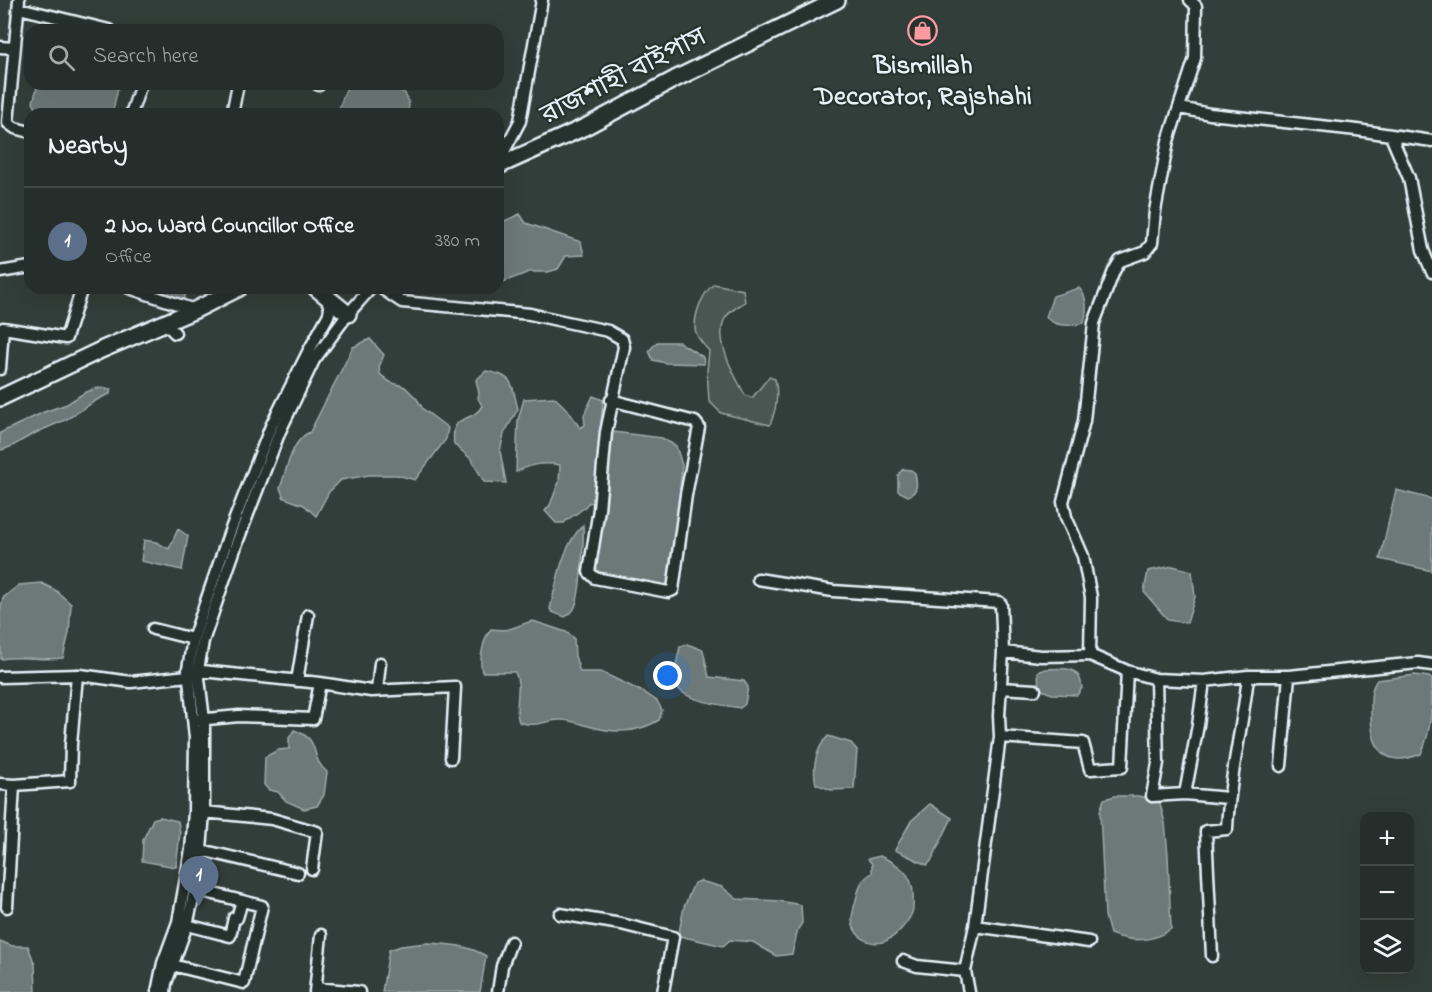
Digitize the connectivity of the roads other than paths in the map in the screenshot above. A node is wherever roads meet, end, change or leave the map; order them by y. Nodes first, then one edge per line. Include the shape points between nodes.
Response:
1 (542, 0) edge
2 (837, 0) edge
3 (1190, 0) edge
4 (19, 4) edge
5 (88, 24) edge
6 (0, 46) edge
7 (14, 48) junction
8 (139, 90) edge
9 (237, 90) edge
10 (133, 108) edge
11 (233, 108) edge
12 (1180, 108) junction
13 (24, 130) edge
14 (1391, 136) junction
15 (1432, 141) edge
16 (504, 153) edge
17 (504, 162) edge
18 (24, 268) edge
19 (0, 272) edge
20 (1432, 272) edge
21 (80, 294) edge
22 (147, 294) edge
23 (227, 294) edge
24 (324, 294) edge
25 (326, 294) edge
26 (366, 294) edge
27 (390, 294) edge
28 (195, 310) junction
29 (348, 314) junction
30 (0, 369) edge
31 (0, 398) edge
32 (611, 400) junction
33 (758, 579) dead end
34 (308, 615) dead end
35 (153, 629) dead end
36 (193, 639) junction
37 (1003, 652) junction
38 (1090, 655) junction
39 (380, 663) dead end
40 (1432, 665) edge
41 (1127, 671) junction
42 (192, 672) junction
43 (77, 675) junction
44 (1248, 676) junction
45 (1289, 676) junction
46 (0, 677) edge
47 (1156, 679) junction
48 (297, 681) junction
49 (1204, 681) junction
50 (320, 683) junction
51 (1001, 688) junction
52 (377, 690) junction
53 (1035, 690) dead end
54 (199, 720) junction
55 (1000, 737) junction
56 (451, 758) dead end
57 (1281, 766) dead end
58 (0, 784) edge
59 (14, 785) junction
60 (1185, 794) junction
61 (1228, 798) junction
62 (204, 812) junction
63 (201, 850) junction
64 (312, 869) dead end
65 (298, 873) dead end
66 (190, 888) junction
67 (242, 901) junction
68 (7, 908) dead end
69 (560, 914) dead end
70 (187, 925) junction
71 (975, 926) junction
72 (321, 935) dead end
73 (511, 942) dead end
74 (1089, 942) dead end
75 (1212, 956) dead end
76 (903, 962) dead end
77 (172, 965) junction
78 (965, 971) junction
79 (316, 990) edge
80 (341, 991) edge
81 (157, 992) edge
82 (165, 992) edge
83 (359, 992) edge
84 (498, 992) edge
85 (663, 992) edge
86 (969, 992) edge

1 - 16 street via 520,121
2 - 17 highway, রাজশাহী বাইপাস via 585,127
3 - 12 street via 1196,6 1195,58
4 - 5 street
4 - 7 street
6 - 7 street
7 - 13 street via 8,123
8 - 10 street
9 - 11 street
12 - 14 street
12 - 38 street via 1168,141 1152,243 1145,252 1120,261 1094,323 1084,421 1063,502 1083,556 1092,597
14 - 15 street
14 - 20 street via 1409,178 1423,250
18 - 19 street
21 - 30 street via 66,338 3,328
22 - 28 street
23 - 28 highway
24 - 36 street via 330,310 328,316 271,426
25 - 29 highway
26 - 29 street
27 - 32 street via 402,302 530,314 608,331 624,343
28 - 31 highway via 170,328 102,349
29 - 42 street via 314,360 280,431
32 - 32 street via 589,572 595,578 668,592 673,590 698,424
33 - 37 street via 833,591 999,602
34 - 48 street
35 - 36 street
36 - 42 street
37 - 38 street
37 - 51 street
38 - 41 street
39 - 52 street
40 - 45 street via 1418,663
41 - 47 street
41 - 55 street via 1122,766 1090,769 1083,743
42 - 43 street via 131,682
42 - 48 street
42 - 54 street
43 - 46 street
43 - 59 street via 70,781
44 - 45 street
44 - 49 street
44 - 61 street
45 - 57 street
47 - 49 street
47 - 60 street via 1158,763 1152,796
48 - 50 street
49 - 60 street
50 - 52 street
50 - 54 street via 313,719 239,716
51 - 53 street
51 - 55 street
52 - 56 street via 455,687
54 - 62 street
54 - 66 street
55 - 71 street
58 - 59 street
59 - 68 street
60 - 61 street
61 - 75 street via 1227,829 1206,831
62 - 63 street
62 - 64 street via 272,819 317,832
63 - 65 street
63 - 66 street
66 - 67 street
66 - 70 street
66 - 81 street
67 - 70 street via 230,936
67 - 77 street via 262,906 244,983
69 - 85 street via 673,937
70 - 77 street
71 - 74 street
71 - 78 street
72 - 79 street
73 - 84 street
76 - 78 street
77 - 82 street
78 - 86 street
79 - 80 street
80 - 83 street

